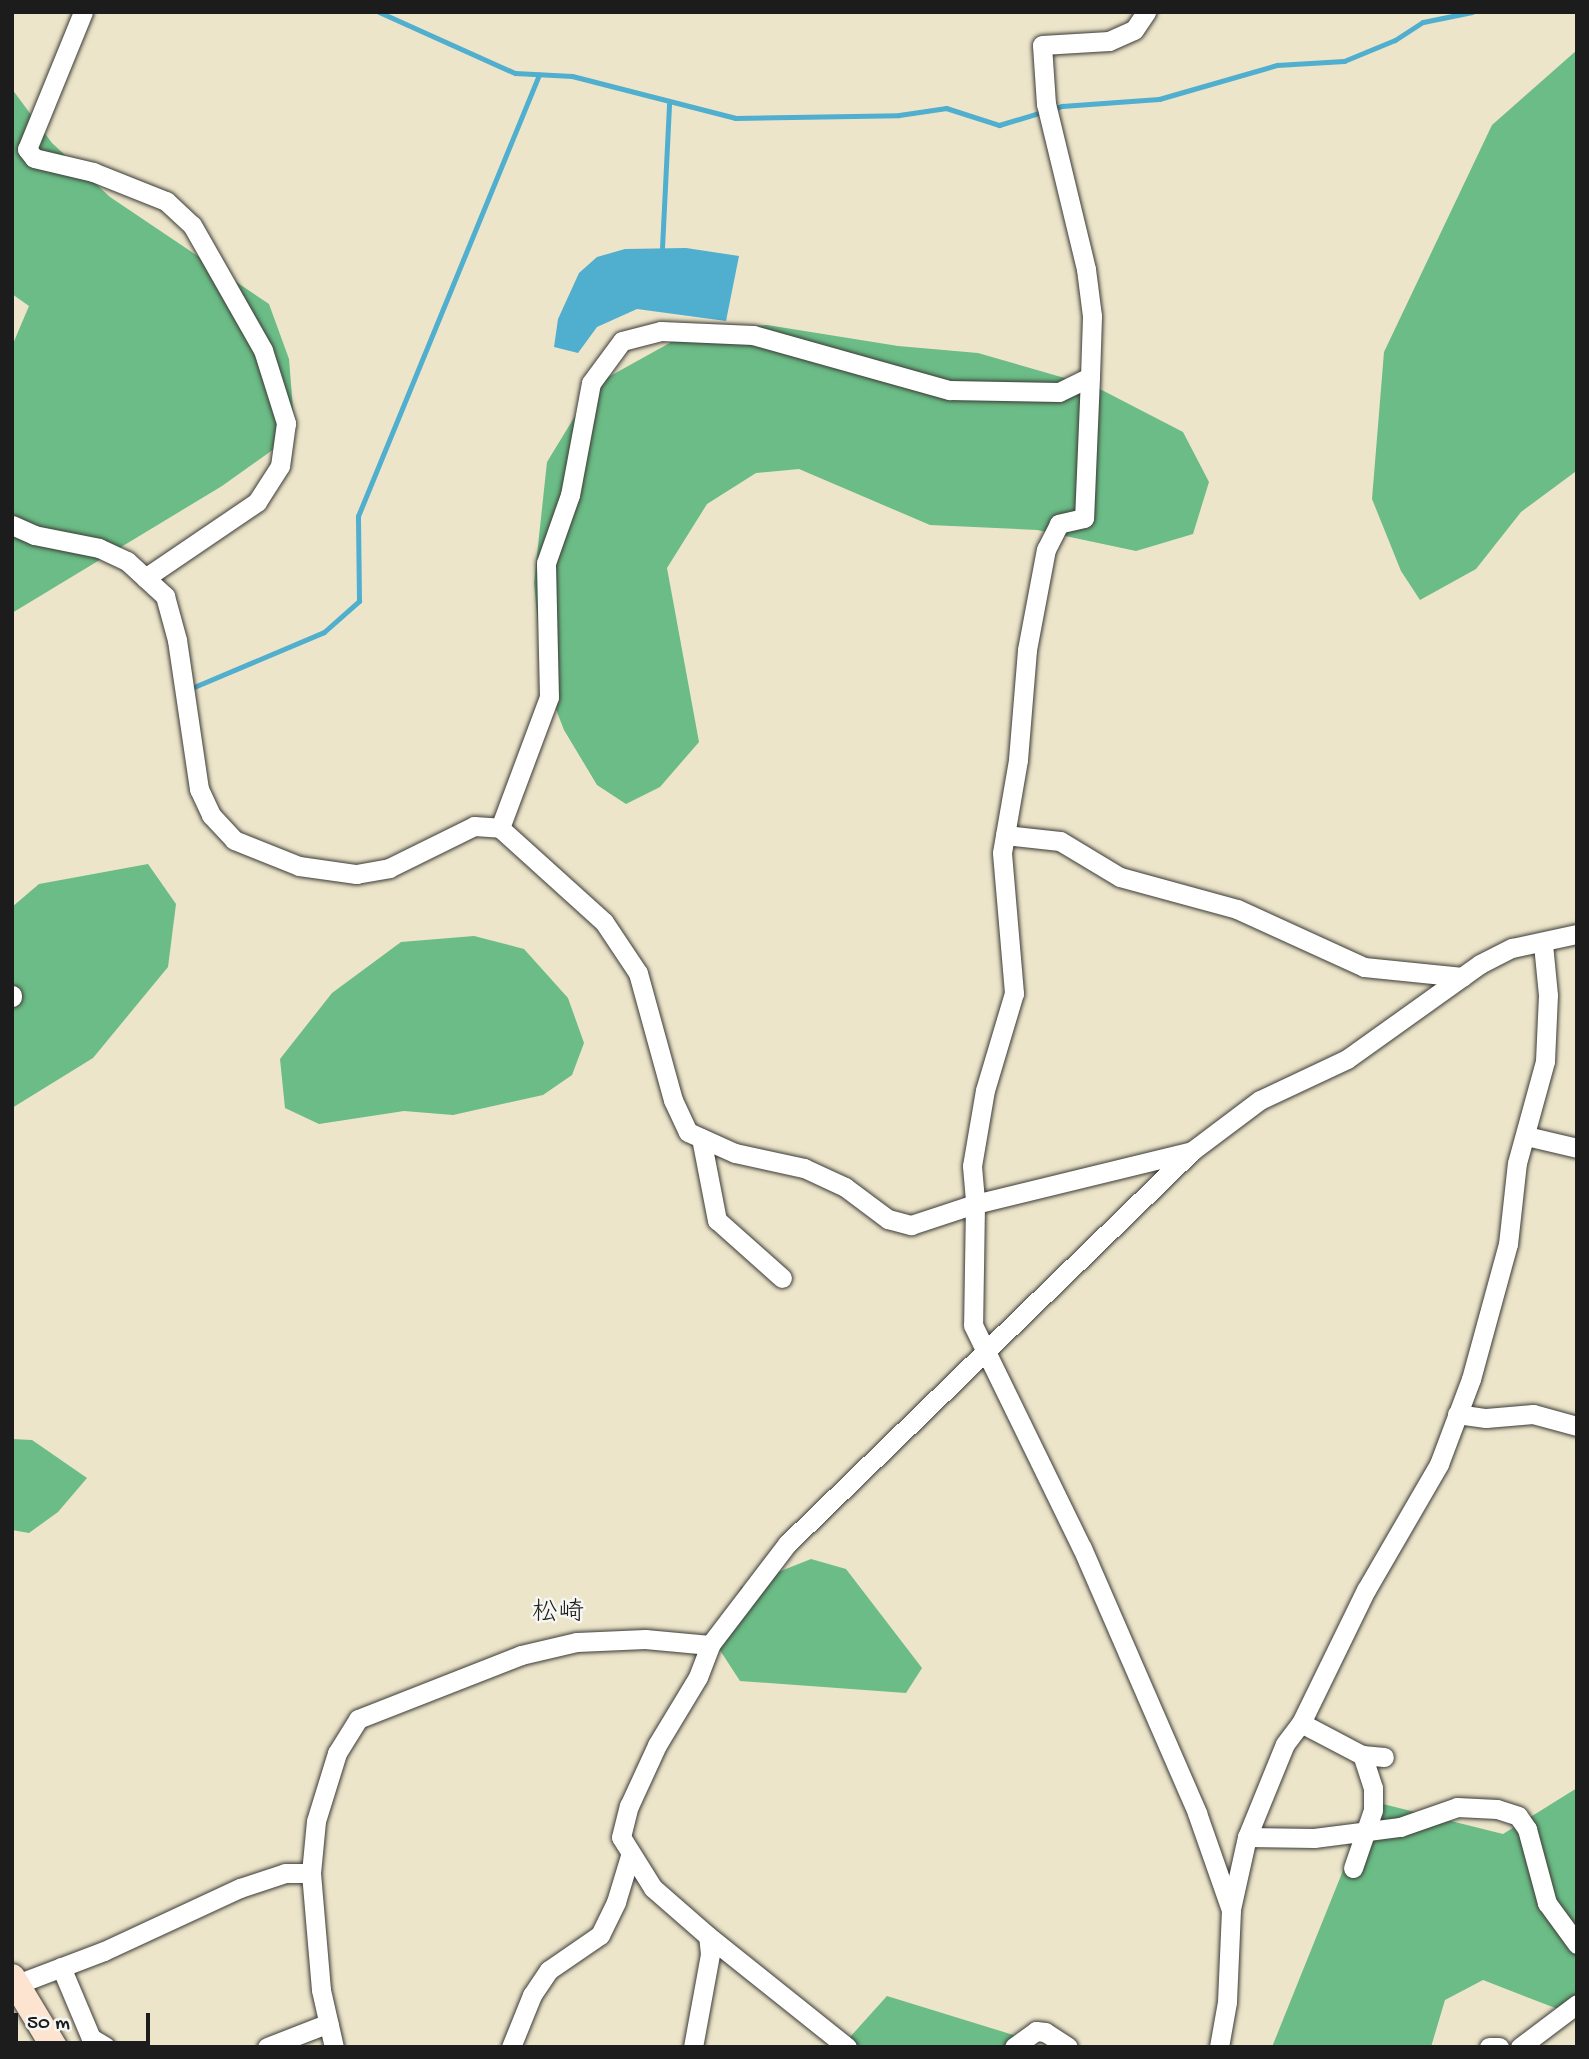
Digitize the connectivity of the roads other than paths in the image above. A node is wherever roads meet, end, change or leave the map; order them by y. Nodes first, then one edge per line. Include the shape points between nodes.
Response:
1 (83, 12) edge
2 (1146, 12) edge
3 (1090, 377) junction
4 (12, 525) edge
5 (145, 578) junction
6 (500, 828) junction
7 (1005, 835) junction
8 (1577, 934) edge
9 (1543, 944) junction
10 (1462, 977) junction
11 (1526, 1136) junction
12 (701, 1138) junction
13 (1577, 1148) edge
14 (1192, 1151) junction
15 (975, 1204) junction
16 (782, 1278) dead end
17 (985, 1352) junction
18 (1457, 1414) junction
19 (1577, 1426) edge
20 (710, 1645) junction
21 (1301, 1723) junction
22 (1362, 1755) junction
23 (1384, 1757) dead end
24 (1366, 1831) junction
25 (1247, 1837) junction
26 (630, 1856) junction
27 (1353, 1868) dead end
28 (311, 1872) junction
29 (1231, 1910) junction
30 (708, 1936) junction
31 (1577, 1944) edge
32 (61, 1967) junction
33 (13, 1982) edge
34 (1577, 2004) edge
35 (329, 2023) junction
36 (54, 2047) edge
37 (106, 2047) edge
38 (267, 2047) edge
39 (334, 2047) edge
40 (511, 2047) edge
41 (693, 2047) edge
42 (847, 2047) edge
43 (1014, 2047) edge
44 (1068, 2047) edge
45 (1219, 2047) edge
46 (1489, 2047) edge
47 (1499, 2047) edge
48 (1520, 2047) edge

1 - 5 street via 27,149 34,158 93,172 166,201 192,225 263,350 286,423 279,466 257,502
2 - 3 street via 1134,30 1109,41 1042,45 1046,104 1086,269
3 - 6 street via 1059,393 949,390 753,335 661,331 622,341 590,383 570,495 546,563 549,697
3 - 7 street via 1084,518 1059,524 1046,549 1027,650 1018,760
4 - 5 street via 34,535 99,548 127,561
5 - 6 street via 165,596 177,640 199,789 211,815 234,839 299,866 356,874 389,868 474,826
6 - 12 street via 604,922 638,973 673,1100 688,1132
7 - 10 street via 1060,841 1120,877 1237,909 1364,967
7 - 15 street via 1002,853 1014,993 985,1090 972,1166
8 - 9 street
9 - 10 street via 1512,948
9 - 11 street via 1548,995 1545,1061
10 - 14 street via 1347,1059 1260,1100
11 - 13 street
11 - 18 street via 1517,1163 1508,1244
12 - 15 street via 735,1153 804,1168 845,1187 888,1219 911,1225
12 - 16 street via 717,1220
14 - 15 street
14 - 17 street
15 - 17 street via 971,1300 973,1325
17 - 20 street via 787,1544
17 - 29 street via 1082,1548 1197,1813
18 - 19 street via 1486,1418 1533,1414
18 - 21 street via 1439,1464 1366,1590
20 - 26 street via 698,1677 657,1745 629,1806 621,1837
20 - 28 street via 645,1639 577,1642 521,1655 358,1719 337,1753 316,1821
21 - 22 street
21 - 25 street via 1285,1744
22 - 23 street
22 - 24 street via 1373,1788 1373,1810
24 - 25 street via 1314,1838
24 - 27 street
24 - 31 street via 1426,1821 1457,1807 1497,1809 1518,1816 1533,1845 1547,1903
25 - 29 street
26 - 30 street via 653,1888
26 - 40 street via 617,1902 600,1935 549,1970 532,1995
28 - 32 street via 285,1873 240,1888
28 - 35 street
29 - 45 street via 1227,2003
30 - 41 street via 710,1954
30 - 42 street
32 - 33 street
32 - 37 street via 90,2038
33 - 36 street
34 - 48 street
35 - 38 street
35 - 39 street
43 - 44 street via 1035,2031
46 - 47 street

